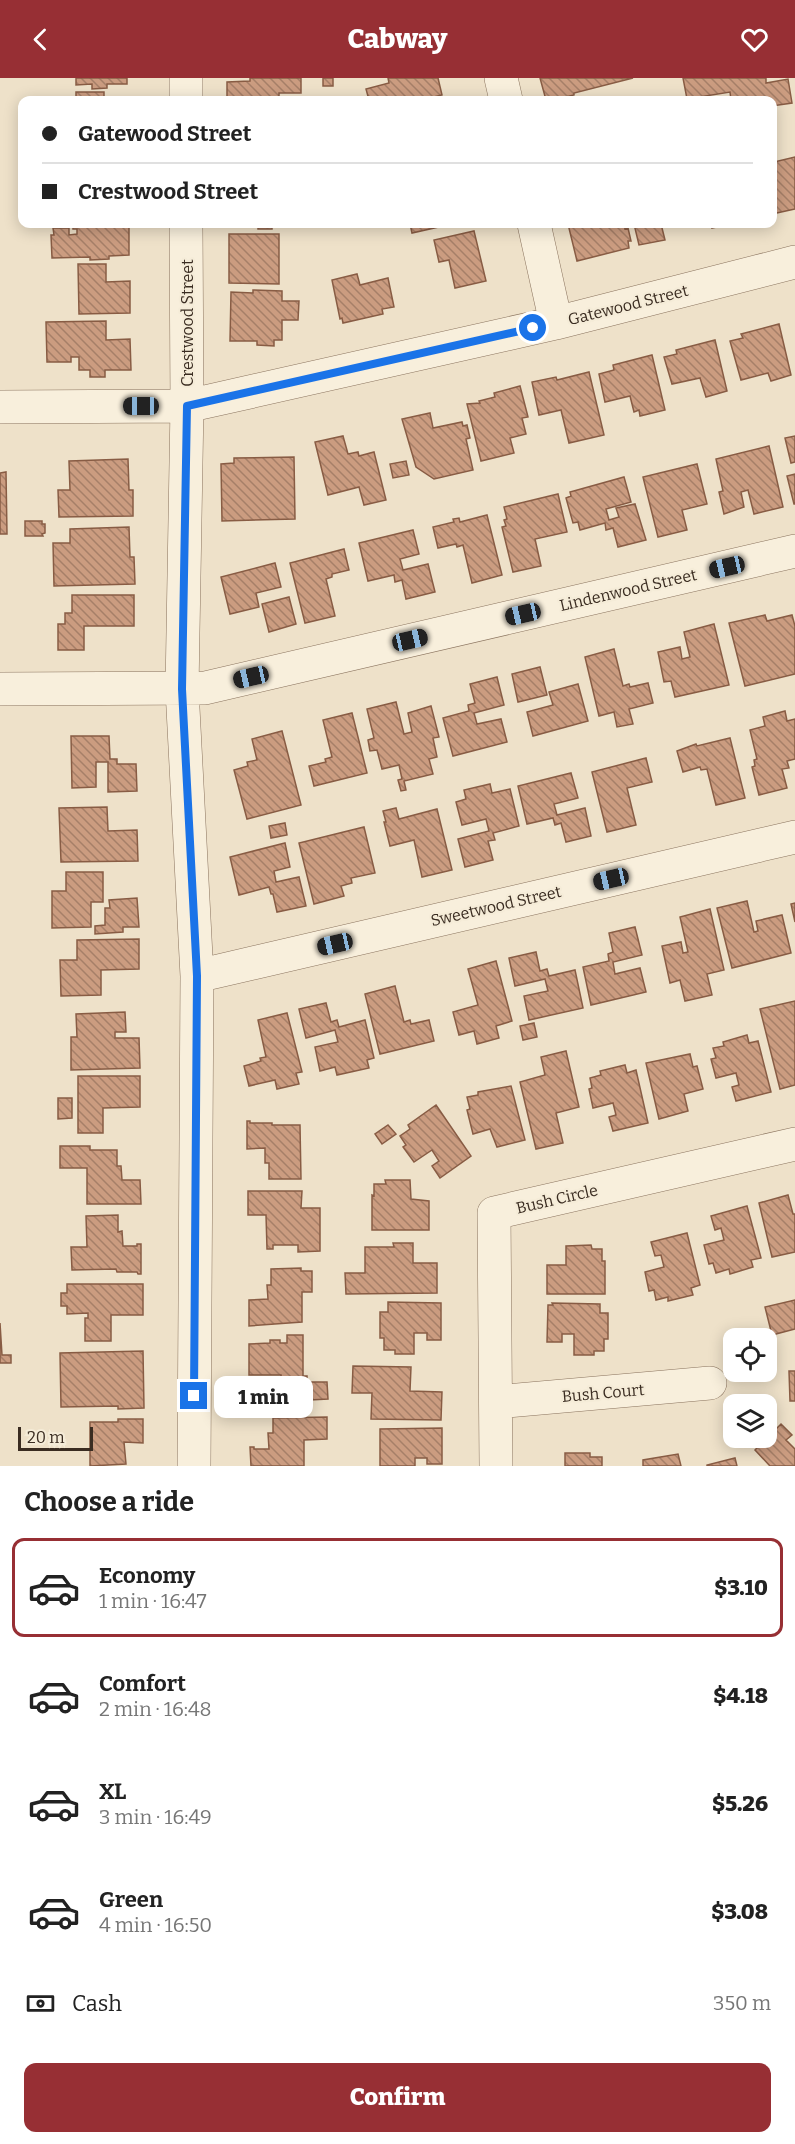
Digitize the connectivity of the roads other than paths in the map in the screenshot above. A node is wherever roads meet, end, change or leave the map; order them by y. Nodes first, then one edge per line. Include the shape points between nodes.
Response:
1 (186, 78) edge
2 (501, 78) edge
3 (186, 96) edge
4 (505, 96) edge
5 (186, 228) edge
6 (535, 228) edge
7 (795, 262) edge
8 (556, 323) junction
9 (187, 406) junction
10 (0, 407) edge
11 (795, 551) edge
12 (0, 689) edge
13 (182, 689) junction
14 (795, 837) edge
15 (197, 976) junction
16 (795, 1144) edge
17 (710, 1383) dead end
18 (496, 1402) junction
19 (194, 1466) edge
20 (496, 1466) edge

1 - 3 street
2 - 4 street
5 - 9 street, Crestwood Street
6 - 8 street
7 - 8 street, Gatewood Street
8 - 9 street, Gatewood Street
9 - 10 street, Gatewood Street
9 - 13 street, Crestwood Street
11 - 13 street, Lindenwood Street via 217,685
12 - 13 street, Lindenwood Street
13 - 15 street, Crestwood Street
14 - 15 street, Sweetwood Street
15 - 19 street, Crestwood Street
16 - 18 street, Bush Circle via 494,1213
17 - 18 street, Bush Court
18 - 20 street, Bush Circle

